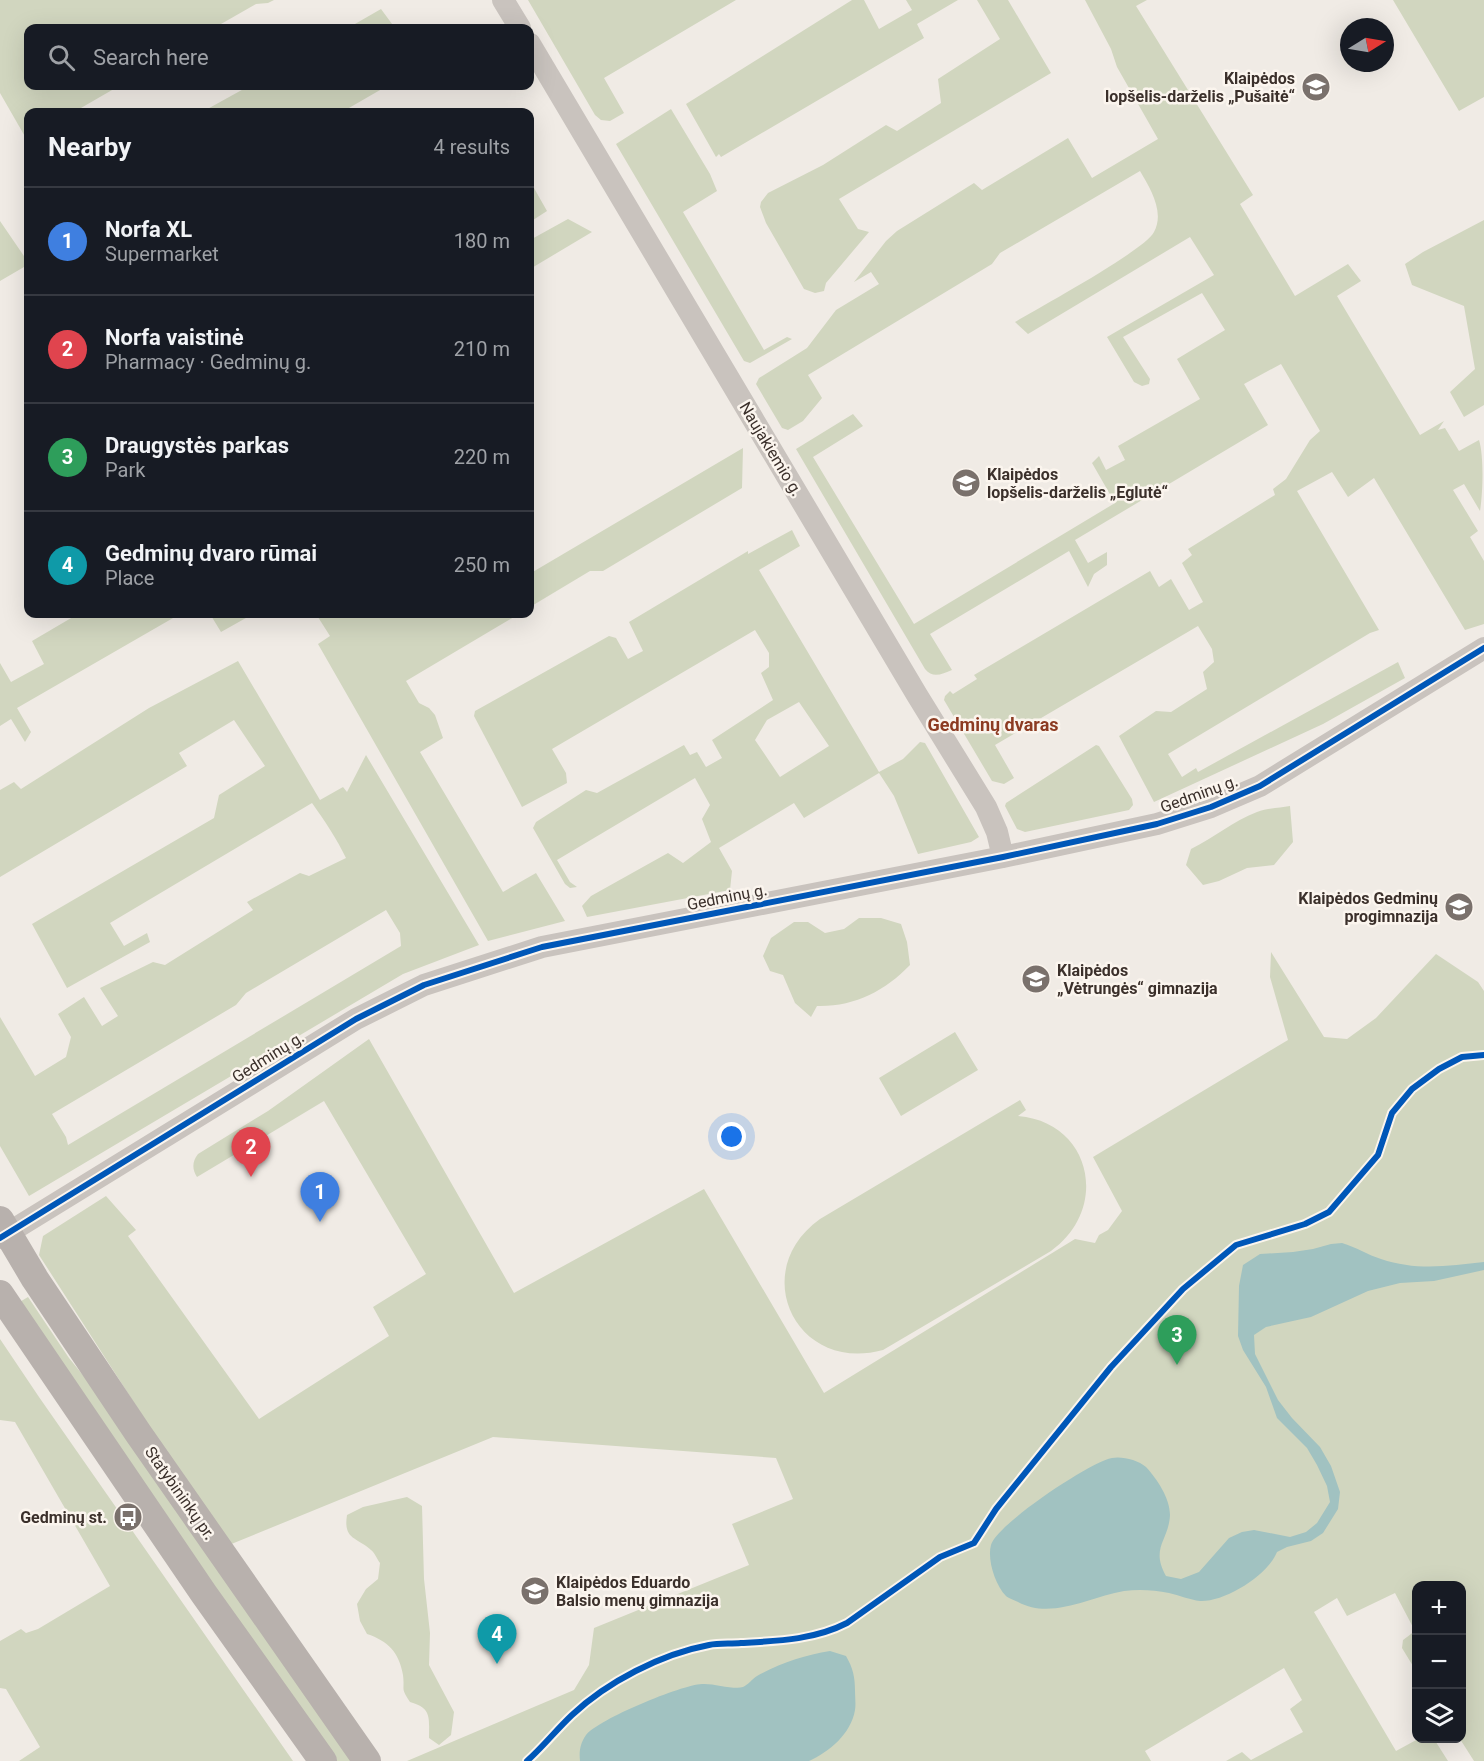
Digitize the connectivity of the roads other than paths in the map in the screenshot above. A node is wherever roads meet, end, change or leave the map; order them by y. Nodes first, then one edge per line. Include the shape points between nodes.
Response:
1 (503, 0) edge
2 (518, 24) edge
3 (534, 51) edge
4 (1484, 648) edge
5 (1003, 857) junction
6 (2, 1230) edge
7 (0, 1294) edge
8 (323, 1761) edge
9 (367, 1761) edge

1 - 2 street
3 - 5 street, Naujakiemio g. via 986,807
4 - 5 street, Gedminų g. via 1260,786 1157,824
5 - 6 street, Gedminų g. via 542,947 424,985 356,1019
6 - 9 main road, Statybininkų pr.
7 - 8 main road

